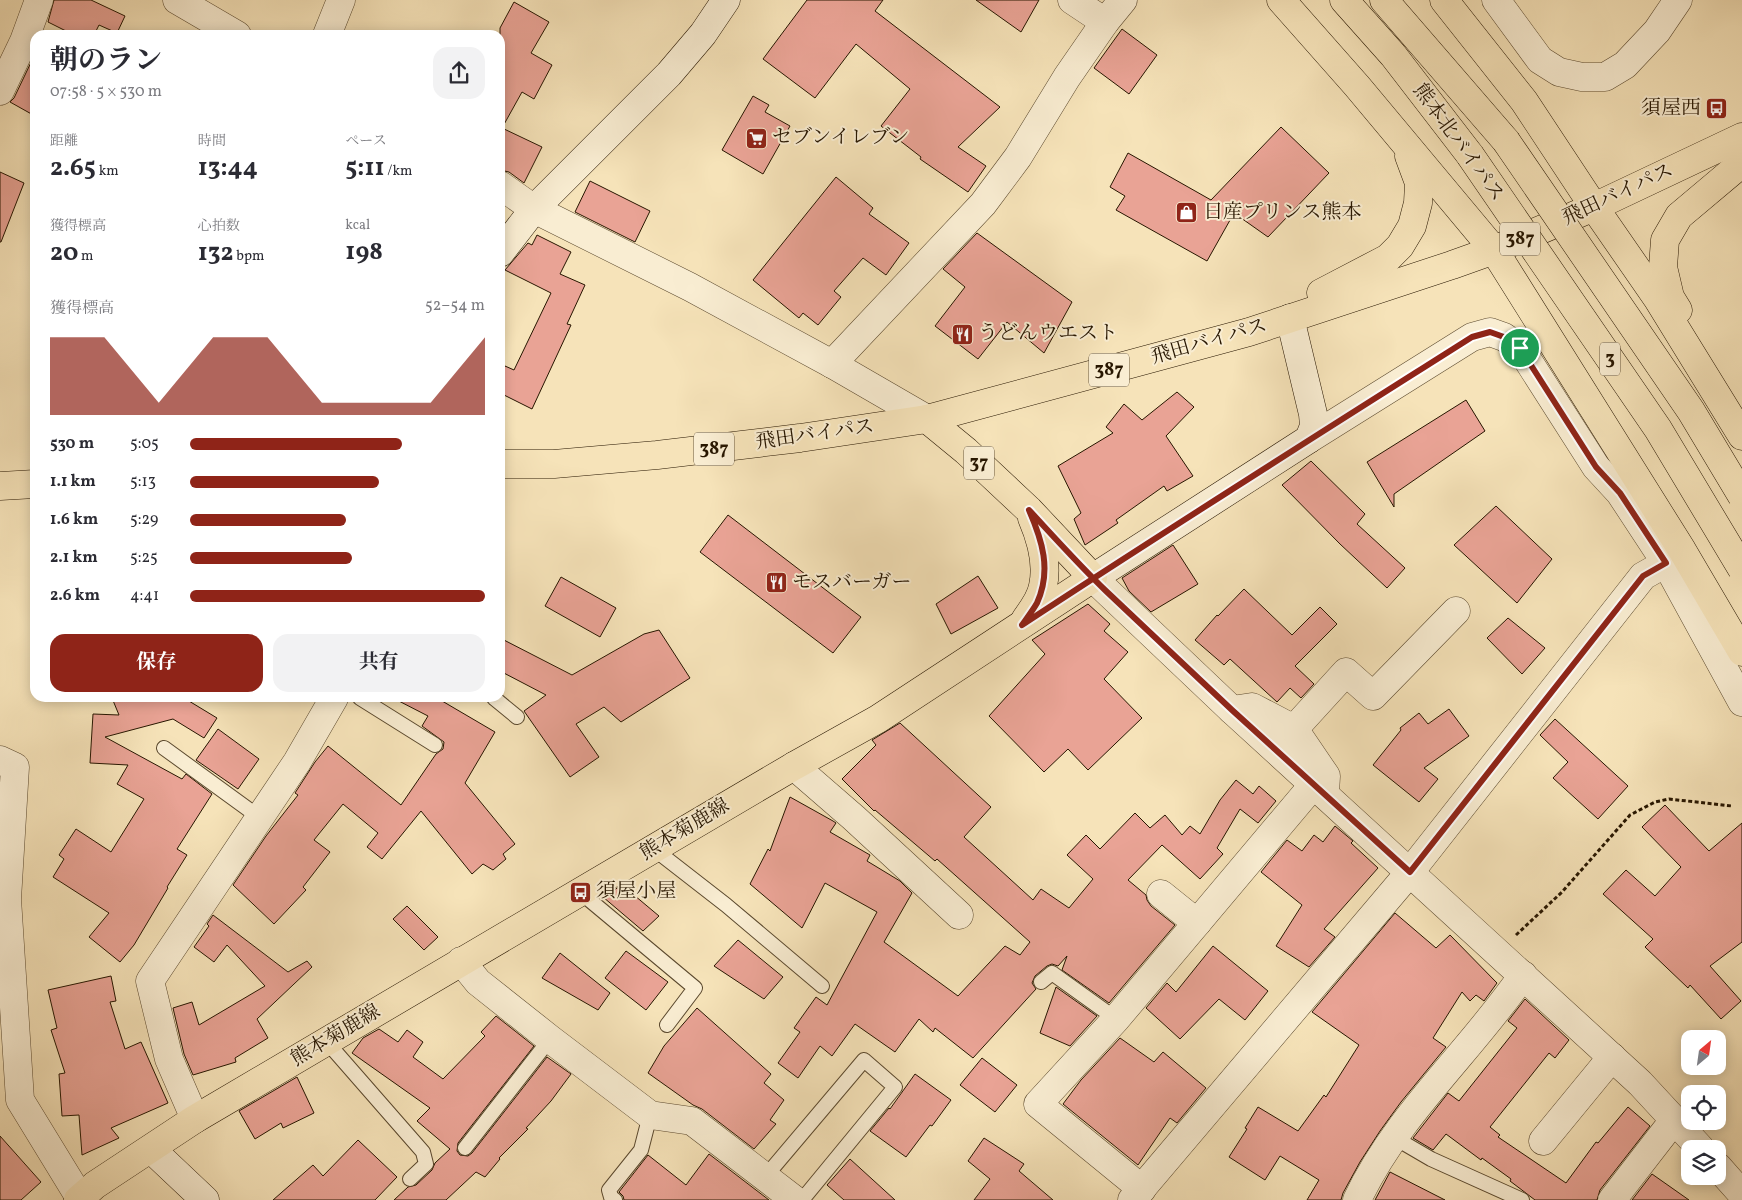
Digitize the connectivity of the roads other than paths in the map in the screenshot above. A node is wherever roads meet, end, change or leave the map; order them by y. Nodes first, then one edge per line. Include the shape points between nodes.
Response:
1 (38, 0) edge
2 (177, 0) edge
3 (341, 0) edge
4 (726, 0) edge
5 (1072, 0) edge
6 (1123, 0) edge
7 (1281, 0) edge
8 (1344, 0) edge
9 (1384, 0) edge
10 (1444, 0) edge
11 (1496, 0) edge
12 (1678, 0) edge
13 (1105, 22) junction
14 (228, 30) edge
15 (329, 30) edge
16 (0, 90) edge
17 (1742, 137) edge
18 (1402, 140) junction
19 (1742, 164) edge
20 (505, 189) edge
21 (1594, 207) junction
22 (534, 209) junction
23 (505, 247) edge
24 (1494, 250) junction
25 (1290, 318) junction
26 (832, 364) junction
27 (927, 419) junction
28 (1742, 431) edge
29 (1742, 436) edge
30 (1309, 439) junction
31 (505, 464) edge
32 (30, 484) edge
33 (0, 486) edge
34 (1742, 496) edge
35 (1029, 510) junction
36 (1674, 557) junction
37 (1742, 569) edge
38 (1093, 578) junction
39 (1456, 611) dead end
40 (1022, 625) junction
41 (1742, 652) edge
42 (332, 702) edge
43 (366, 702) edge
44 (499, 702) edge
45 (1742, 702) edge
46 (1232, 710) junction
47 (517, 717) dead end
48 (1294, 729) junction
49 (435, 745) dead end
50 (164, 748) dead end
51 (0, 760) edge
52 (794, 766) junction
53 (1320, 789) junction
54 (259, 817) junction
55 (654, 849) junction
56 (1410, 872) junction
57 (580, 892) junction
58 (1161, 894) dead end
59 (958, 915) dead end
60 (1197, 923) junction
61 (461, 961) junction
62 (1523, 976) junction
63 (1041, 982) dead end
64 (822, 986) dead end
65 (1116, 1019) junction
66 (667, 1025) dead end
67 (550, 1039) junction
68 (326, 1042) junction
69 (1612, 1057) junction
70 (650, 1115) junction
71 (195, 1119) junction
72 (1674, 1120) junction
73 (1395, 1138) junction
74 (1693, 1140) edge
75 (1543, 1141) dead end
76 (465, 1148) dead end
77 (151, 1149) junction
78 (1726, 1176) edge
79 (765, 1177) junction
80 (410, 1179) dead end
81 (1742, 1194) edge
82 (1137, 1195) edge
83 (79, 1199) edge
84 (794, 1199) edge
85 (205, 1200) edge
86 (615, 1200) edge
87 (1357, 1200) edge
88 (1522, 1200) edge
89 (1612, 1200) edge

1 - 16 street via 24,41
2 - 14 street
3 - 15 street
4 - 22 street via 703,34 669,74
5 - 13 street
6 - 13 street
7 - 18 main road
8 - 37 main road, 熊本北バイパス / 3, bridge via 1393,55 1470,155 1658,429
9 - 34 main road, 熊本北バイパス / 3, bridge via 1506,141 1691,411
10 - 21 main road via 1524,101
11 - 12 street via 1540,60 1559,72 1605,77 1625,65 1657,31
13 - 26 street via 1018,157 983,204
17 - 21 main road, 飛田バイパス / 387
18 - 24 main road
18 - 25 main road via 1419,183 1412,226 1400,246 1388,258 1324,291
19 - 28 main road via 1679,216 1665,240 1663,267 1670,297 1712,365
20 - 22 street
21 - 24 main road, 飛田バイパス / 387
21 - 29 main road via 1657,298
22 - 23 street
22 - 26 street via 690,287
24 - 25 main road, 飛田バイパス / 387
24 - 36 main road, 3
25 - 27 main road, 飛田バイパス / 387
25 - 30 street via 1313,414 1314,426
26 - 27 street
27 - 31 main road, 飛田バイパス / 387 via 657,455 554,464
27 - 35 main road, 37
30 - 36 street via 1472,337 1490,332 1520,348 1596,467
30 - 38 street
32 - 33 main road
35 - 38 main road, 37
35 - 40 main road, 37 via 1040,537 1044,578 1036,604
36 - 41 main road, 3
36 - 45 street
36 - 56 street via 1643,576
38 - 40 main road, 熊本菊鹿線 / 37
38 - 46 street
39 - 48 street via 1373,696 1346,672
40 - 52 main road, 熊本菊鹿線 / 37 via 878,719
42 - 54 street via 297,762
43 - 49 lane
44 - 47 lane
46 - 48 street via 1252,707
46 - 53 street
48 - 53 street via 1326,776
50 - 54 lane
51 - 83 street via 15,768 7,899 20,1100
52 - 55 main road, 熊本菊鹿線 / 37
52 - 59 street
53 - 56 street
53 - 60 street
54 - 71 street via 150,981 170,1059
55 - 57 main road, 熊本菊鹿線 / 37
55 - 64 lane
56 - 62 street
56 - 82 street
57 - 61 main road, 熊本菊鹿線 / 37
57 - 66 lane via 695,988
58 - 60 street
60 - 65 street
61 - 67 street via 478,982
61 - 68 main road, 熊本菊鹿線 / 37
62 - 69 street
62 - 73 street
63 - 65 lane via 1052,973
65 - 82 street via 1038,1104
67 - 70 street
67 - 76 lane
68 - 71 main road, 熊本菊鹿線 / 37
68 - 80 lane via 423,1152 426,1164
69 - 72 street
69 - 75 street
70 - 79 street via 692,1121
70 - 86 lane via 641,1150 610,1190
71 - 77 main road, 熊本菊鹿線 / 37
72 - 74 street
72 - 89 street
73 - 87 street
73 - 88 lane via 1431,1159
77 - 83 main road, 熊本菊鹿線 / 37
77 - 85 street
78 - 81 street
79 - 84 street
79 - 84 lane via 864,1060 895,1087

